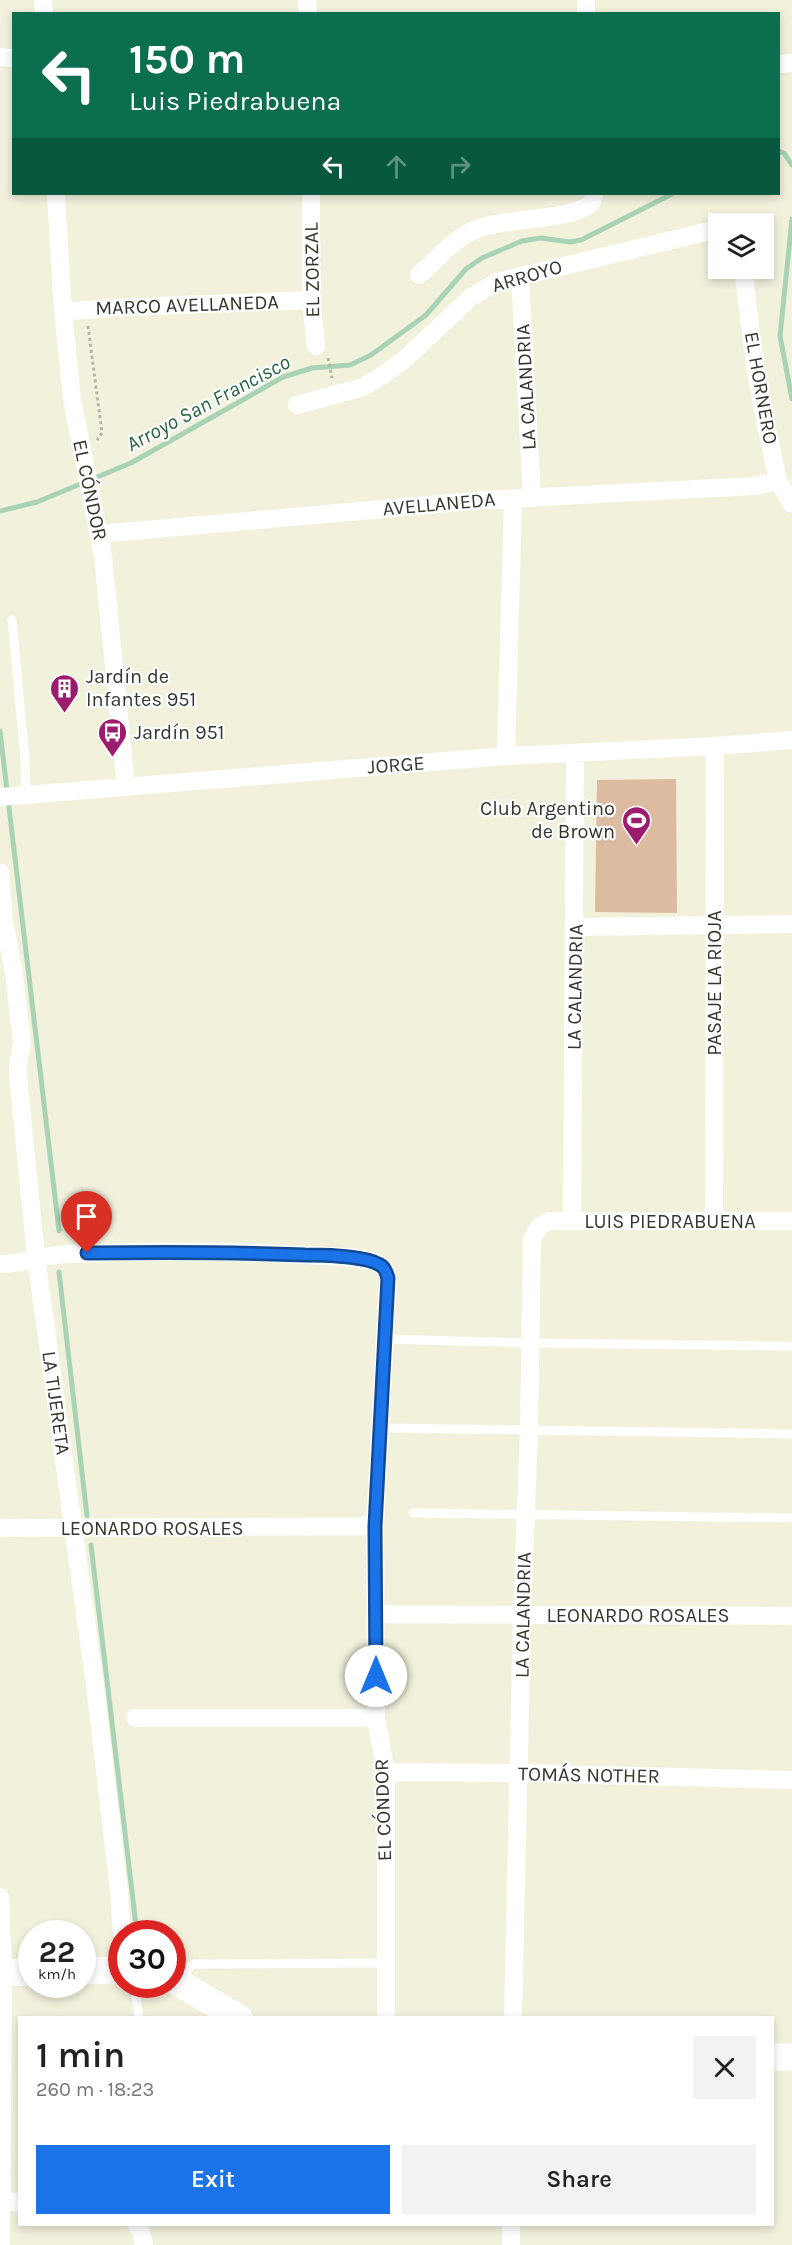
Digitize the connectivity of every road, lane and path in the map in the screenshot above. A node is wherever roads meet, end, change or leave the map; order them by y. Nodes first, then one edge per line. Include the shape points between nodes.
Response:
1 (56, 195) edge
2 (310, 195) edge
3 (594, 195) edge
4 (708, 231) edge
5 (419, 275) dead end
6 (520, 276) junction
7 (744, 279) edge
8 (311, 300) junction
9 (86, 310) junction
10 (63, 312) junction
11 (322, 351) joint
12 (332, 377) dead end
13 (297, 405) dead end
14 (86, 447) junction
15 (778, 481) junction
16 (532, 498) junction
17 (513, 499) junction
18 (792, 504) edge
19 (99, 534) junction
20 (12, 620) dead end
21 (792, 740) edge
22 (715, 746) junction
23 (575, 754) junction
24 (506, 756) junction
25 (126, 786) junction
26 (11, 796) edge
27 (0, 872) edge
28 (714, 924) junction
29 (792, 924) edge
30 (575, 927) junction
31 (9, 1066) edge
32 (714, 1220) junction
33 (549, 1221) joint
34 (572, 1221) junction
35 (792, 1221) edge
36 (36, 1257) junction
37 (0, 1264) edge
38 (386, 1339) junction
39 (531, 1343) junction
40 (792, 1346) edge
41 (382, 1428) junction
42 (529, 1429) junction
43 (792, 1434) edge
44 (413, 1513) dead end
45 (525, 1513) junction
46 (792, 1518) edge
47 (375, 1526) junction
48 (0, 1528) edge
49 (73, 1529) junction
50 (376, 1614) junction
51 (522, 1614) junction
52 (792, 1616) edge
53 (135, 1718) dead end
54 (376, 1718) junction
55 (386, 1772) junction
56 (519, 1773) junction
57 (792, 1780) edge
58 (0, 1897) edge
59 (122, 1920) edge
60 (386, 1963) junction
61 (186, 1970) edge
62 (18, 1972) edge
63 (1, 1973) edge
64 (186, 1986) edge
65 (136, 1998) edge
66 (139, 2016) edge
67 (236, 2016) edge
68 (386, 2016) edge
69 (513, 2016) edge
70 (774, 2057) edge
71 (792, 2057) edge
72 (7, 2201) edge
73 (137, 2226) edge
74 (511, 2226) edge
75 (2, 2245) edge
76 (144, 2245) edge
77 (511, 2245) edge

1 - 10 street, EL CÓNDOR
2 - 8 street, EL ZORZAL
3 - 5 street via 590,205 578,211 506,221 474,230
4 - 6 street, ARROYO
6 - 13 street, ARROYO via 497,282 471,297 405,359 363,387
6 - 16 street, LA CALANDRIA
7 - 15 street, EL HORNERO via 755,366
8 - 9 street, MARCO AVELLANEDA
8 - 11 street, EL ZORZAL
9 - 10 street, MARCO AVELLANEDA
9 - 14 path via 102,433
10 - 14 street, EL CÓNDOR via 72,399
11 - 12 path
14 - 19 street, EL CÓNDOR
15 - 16 street, AVELLANEDA via 755,486
15 - 18 street, EL HORNERO
16 - 17 street, AVELLANEDA
17 - 19 street, AVELLANEDA
17 - 24 street
19 - 25 street, EL CÓNDOR
20 - 26 lane via 25,759
21 - 22 street, JORGE
22 - 23 street, JORGE
22 - 28 street, PASAJE LA RIOJA
23 - 24 street, JORGE
23 - 30 street, LA CALANDRIA
24 - 25 street, JORGE
25 - 26 street, JORGE
27 - 31 street, LA TIJERETA via 22,1042
28 - 29 street
28 - 30 street
28 - 32 street, PASAJE LA RIOJA
30 - 34 street, LA CALANDRIA
31 - 36 street, LA TIJERETA
32 - 34 street, LUIS PIEDRABUENA
32 - 35 street, LUIS PIEDRABUENA
33 - 34 street, LUIS PIEDRABUENA
33 - 39 street, LA CALANDRIA via 540,1226 532,1239
36 - 37 street
36 - 38 street, EL CÓNDOR via 241,1252 370,1261 380,1264 388,1278
36 - 49 street, LA TIJERETA
38 - 39 lane
38 - 41 street, EL CÓNDOR
39 - 40 lane
39 - 42 street, LA CALANDRIA
41 - 42 lane
41 - 47 street, EL CÓNDOR
42 - 43 lane
42 - 45 street, LA CALANDRIA
44 - 45 lane
45 - 46 lane
45 - 51 street, LA CALANDRIA
47 - 49 street, LEONARDO ROSALES
47 - 50 street, EL CÓNDOR
48 - 49 street, LEONARDO ROSALES
49 - 59 street, LA TIJERETA
50 - 51 street, LEONARDO ROSALES
50 - 54 street, EL CÓNDOR
51 - 52 street, LEONARDO ROSALES
51 - 56 street, LA CALANDRIA
53 - 54 street
54 - 55 street, EL CÓNDOR
55 - 56 street, TOMÁS NOTHER
55 - 60 street, EL CÓNDOR
56 - 57 street, TOMÁS NOTHER
56 - 69 street, LA CALANDRIA
58 - 63 street
60 - 61 lane via 194,1964
60 - 68 street, EL CÓNDOR
62 - 63 street
63 - 72 street
64 - 67 street
65 - 66 lane
70 - 71 street
72 - 75 street
73 - 76 street
74 - 77 street

